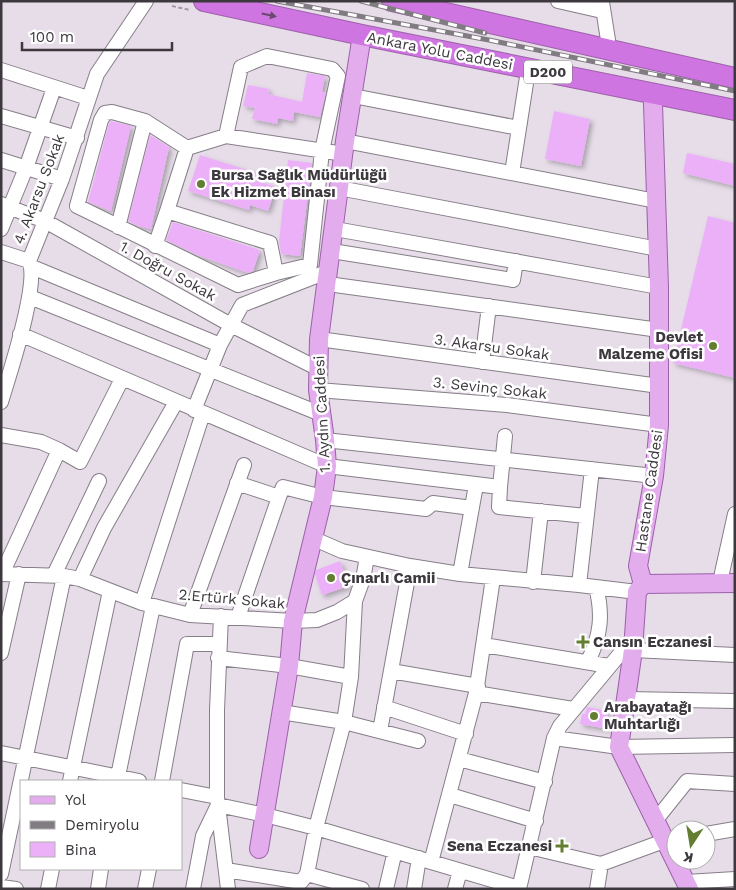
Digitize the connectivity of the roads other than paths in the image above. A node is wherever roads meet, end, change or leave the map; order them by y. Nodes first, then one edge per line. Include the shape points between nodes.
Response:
1 (146, 1) edge
2 (392, 1) edge
3 (415, 1) edge
4 (558, 1) edge
5 (197, 6) edge
6 (602, 6) edge
7 (362, 35) junction
8 (608, 40) junction
9 (735, 68) edge
10 (1, 70) edge
11 (527, 77) junction
12 (735, 78) edge
13 (54, 88) junction
14 (352, 96) junction
15 (88, 98) junction
16 (653, 104) junction
17 (735, 110) edge
18 (1, 116) edge
19 (145, 122) junction
20 (735, 122) edge
21 (41, 127) junction
22 (519, 128) junction
23 (226, 136) junction
24 (77, 138) junction
25 (345, 147) junction
26 (187, 148) junction
27 (322, 151) junction
28 (1, 160) edge
29 (26, 168) junction
30 (512, 173) junction
31 (62, 179) junction
32 (339, 188) junction
33 (656, 201) junction
34 (6, 205) edge
35 (167, 211) junction
36 (45, 220) junction
37 (118, 227) junction
38 (1, 229) edge
39 (335, 229) junction
40 (156, 246) junction
41 (658, 249) junction
42 (332, 251) junction
43 (1, 252) edge
44 (516, 261) junction
45 (31, 264) junction
46 (276, 273) junction
47 (329, 278) junction
48 (659, 287) junction
49 (30, 297) junction
50 (488, 306) junction
51 (231, 325) junction
52 (659, 330) junction
53 (20, 334) junction
54 (319, 339) junction
55 (220, 345) junction
56 (482, 362) junction
57 (317, 368) junction
58 (211, 369) junction
59 (122, 378) junction
60 (659, 386) junction
61 (318, 390) junction
62 (1, 402) edge
63 (176, 402) junction
64 (199, 411) junction
65 (321, 414) junction
66 (659, 425) junction
67 (1, 435) edge
68 (505, 436) dead end
69 (325, 440) junction
70 (59, 450) junction
71 (502, 460) junction
72 (244, 465) dead end
73 (327, 466) junction
74 (592, 469) junction
75 (654, 476) junction
76 (99, 481) dead end
77 (237, 483) junction
78 (476, 485) junction
79 (500, 487) junction
80 (323, 496) junction
81 (279, 497) junction
82 (472, 508) junction
83 (541, 511) junction
84 (735, 514) edge
85 (586, 516) junction
86 (312, 538) junction
87 (367, 557) junction
88 (410, 566) junction
89 (2, 574) edge
90 (19, 574) junction
91 (460, 574) junction
92 (59, 575) junction
93 (493, 578) junction
94 (80, 579) junction
95 (533, 582) junction
96 (728, 582) edge
97 (579, 585) junction
98 (596, 587) junction
99 (640, 588) junction
100 (110, 591) junction
101 (356, 601) junction
102 (148, 604) junction
103 (190, 615) junction
104 (221, 616) junction
105 (238, 617) junction
106 (293, 621) junction
107 (220, 644) junction
108 (634, 644) junction
109 (484, 645) junction
110 (1, 653) edge
111 (735, 656) edge
112 (218, 658) junction
113 (588, 661) junction
114 (289, 666) junction
115 (609, 666) junction
116 (391, 671) junction
117 (350, 677) junction
118 (477, 689) junction
119 (627, 700) junction
120 (735, 701) edge
121 (384, 707) junction
122 (573, 709) junction
123 (281, 712) junction
124 (344, 722) junction
125 (380, 731) junction
126 (466, 734) junction
127 (554, 738) junction
128 (418, 740) dead end
129 (735, 745) edge
130 (619, 747) junction
131 (1, 753) edge
132 (26, 758) junction
133 (459, 759) junction
134 (72, 774) edge
135 (117, 779) edge
136 (21, 780) edge
137 (162, 780) edge
138 (545, 782) junction
139 (735, 784) edge
140 (20, 786) edge
141 (182, 790) edge
142 (450, 795) junction
143 (218, 801) junction
144 (265, 815) junction
145 (536, 821) junction
146 (655, 821) junction
147 (316, 828) junction
148 (735, 829) edge
149 (716, 832) edge
150 (666, 835) edge
151 (666, 841) edge
152 (529, 847) junction
153 (259, 849) dead end
154 (395, 851) junction
155 (425, 860) junction
156 (601, 864) junction
157 (52, 870) edge
158 (101, 870) edge
159 (149, 870) edge
160 (226, 870) junction
161 (682, 870) edge
162 (460, 871) junction
163 (1, 874) edge
164 (307, 874) junction
165 (735, 879) edge
166 (335, 885) edge
167 (493, 885) edge
168 (688, 885) edge
169 (1, 887) edge
170 (519, 888) edge
171 (16, 889) edge
172 (48, 889) edge
173 (98, 889) edge
174 (145, 889) edge
175 (193, 889) edge
176 (228, 889) edge
177 (362, 889) edge
178 (386, 889) edge
179 (414, 889) edge
180 (455, 889) edge
181 (597, 889) edge

1 - 15 street, 4. Akarsu Sokak via 97,74
2 - 12 highway
3 - 8 highway via 475,9
4 - 6 street
5 -> 7 highway, Ankara Yolu Caddesi / D200
6 - 8 street
7 - 11 highway
7 - 14 main road, 1. Aydın Caddesi
7 - 17 highway, Ankara Yolu Caddesi / D200
8 - 9 highway
10 - 13 street
11 - 16 highway
11 - 22 street
13 - 15 street
13 - 21 street
14 - 22 street
14 - 25 main road, 1. Aydın Caddesi
15 - 24 street, 4. Akarsu Sokak
16 - 20 highway
16 - 33 main road, Hastane Caddesi
18 - 21 street
19 - 26 street
19 - 37 street
19 - 37 street via 112,112 105,113 77,206
21 - 24 street
21 - 29 street
22 - 30 street
23 - 26 street
23 - 27 street
23 - 27 street via 241,67 268,56 332,69 338,76
24 - 31 street, 4. Akarsu Sokak
25 - 27 street
25 - 30 street
25 - 32 main road, 1. Aydın Caddesi
26 - 35 street
27 - 46 street via 310,265
28 - 29 street
29 - 31 street
29 - 34 street
30 - 33 street
31 - 36 street, 4. Akarsu Sokak
32 - 39 main road, 1. Aydın Caddesi
32 - 41 street
33 - 41 main road, Hastane Caddesi
34 - 36 street, 1. Doğru Sokak
34 - 38 street
35 - 40 street
35 - 46 street via 270,243
36 - 45 street, 4. Akarsu Sokak
36 - 51 street, 1. Doğru Sokak
37 - 40 street
39 - 42 main road, 1. Aydın Caddesi
39 - 44 street
40 - 46 street via 238,285
41 - 48 main road, Hastane Caddesi
42 - 44 street via 513,280
42 - 47 main road, 1. Aydın Caddesi
43 - 45 street
44 - 48 street
45 - 49 street, 4. Akarsu Sokak
45 - 55 street
47 - 50 street
47 - 51 street via 242,305
47 - 54 main road, 1. Aydın Caddesi
48 - 52 main road, Hastane Caddesi
49 - 53 street, 4. Akarsu Sokak
49 - 58 street
50 - 52 street
50 - 56 street
51 - 55 street
51 - 57 street, 1. Doğru Sokak
52 - 60 main road, Hastane Caddesi
53 - 59 street
53 - 62 street, 4. Akarsu Sokak
54 - 56 street, 3. Akarsu Sokak
54 - 57 main road, 1. Aydın Caddesi
55 - 58 street
56 - 60 street, 3. Akarsu Sokak
57 - 61 main road, 1. Aydın Caddesi
58 - 64 street
58 - 65 street
59 - 63 street
59 - 70 street via 80,462
60 - 66 main road, Hastane Caddesi
61 - 65 main road, 1. Aydın Caddesi
61 - 66 street, 3. Sevinç Sokak via 507,405
63 - 64 street
63 - 94 street via 104,528
64 - 73 street
64 - 102 street
65 - 69 main road, 1. Aydın Caddesi
66 - 75 main road, Hastane Caddesi
67 - 70 street via 41,442
68 - 71 street
69 - 71 street
69 - 73 main road, 1. Aydın Caddesi
70 - 89 street
71 - 74 street
71 - 79 street
72 - 77 street
73 - 78 street
73 - 80 main road, 1. Aydın Caddesi
74 - 75 street
74 - 85 street
75 - 99 main road, Hastane Caddesi via 638,566
76 - 92 street
77 - 81 street
77 - 103 street
78 - 79 street
78 - 82 street
79 - 83 street via 500,507
80 - 81 street via 283,487
80 - 82 street via 426,509 433,503
80 - 86 main road, 1. Aydın Caddesi
81 - 105 street
82 - 91 street
83 - 85 street
83 - 95 street
84 - 96 street
85 - 97 street
86 - 87 street
86 - 106 main road, 1. Aydın Caddesi
87 - 88 street
87 - 101 street
88 - 91 street
88 - 116 street
89 - 90 street, 2.Ertürk Sokak
90 - 92 street, 2.Ertürk Sokak
90 - 110 street
91 - 93 street
92 - 94 street, 2.Ertürk Sokak
92 - 132 street
93 - 95 street
93 - 109 street
94 - 100 street, 2.Ertürk Sokak
95 - 97 street
96 - 99 main road
97 - 98 street
98 - 99 street
98 - 113 street via 600,600 600,627
99 - 108 main road, Hastane Caddesi
100 - 102 street, 2.Ertürk Sokak
100 - 134 street
101 - 106 street, 2.Ertürk Sokak via 316,620
101 - 117 street
102 - 103 street, 2.Ertürk Sokak
102 - 135 street
103 - 104 street, 2.Ertürk Sokak
104 - 105 street, 2.Ertürk Sokak
104 - 107 street
105 - 106 street, 2.Ertürk Sokak
106 - 114 main road, 1. Aydın Caddesi
107 - 112 street
107 - 137 street via 187,644
108 - 111 street
108 - 115 street
108 - 119 main road, Hastane Caddesi
109 - 113 street
109 - 118 street
112 - 114 street
112 - 143 street
113 - 115 street
114 - 117 street
114 - 123 main road, 1. Aydın Caddesi
115 - 122 street
116 - 118 street
116 - 121 street
117 - 124 street
118 - 122 street
118 - 126 street
119 - 120 street
119 - 130 main road, Hastane Caddesi
121 - 125 street
121 - 126 street
122 - 127 street
123 - 124 street
123 - 144 main road, 1. Aydın Caddesi
124 - 125 street
124 - 147 street
125 - 128 street
126 - 133 street
127 - 130 street
127 - 138 street
129 - 130 street
130 - 146 main road
131 - 132 street
132 - 134 street
132 - 136 street
133 - 138 street
133 - 142 street
134 - 135 street
138 - 145 street
139 - 146 street via 687,781
140 - 163 street
141 - 143 street
142 - 145 street
142 - 155 street
143 - 144 street
143 - 160 street
143 - 175 street via 203,836
144 - 147 street
144 - 153 main road, 1. Aydın Caddesi
145 - 152 street
146 - 150 main road
147 - 154 street
147 - 164 street
148 - 149 street
151 - 156 street
152 - 156 street
152 - 170 street
154 - 155 street
154 - 178 street
155 - 162 street
155 - 179 street
156 - 181 street
157 - 172 street
158 - 173 street
159 - 174 street
160 - 164 street via 301,882
160 - 176 street
161 - 168 main road
162 - 167 street
162 - 180 street
164 - 166 street
165 - 168 street
166 - 177 street
167 - 170 street
169 - 171 street

